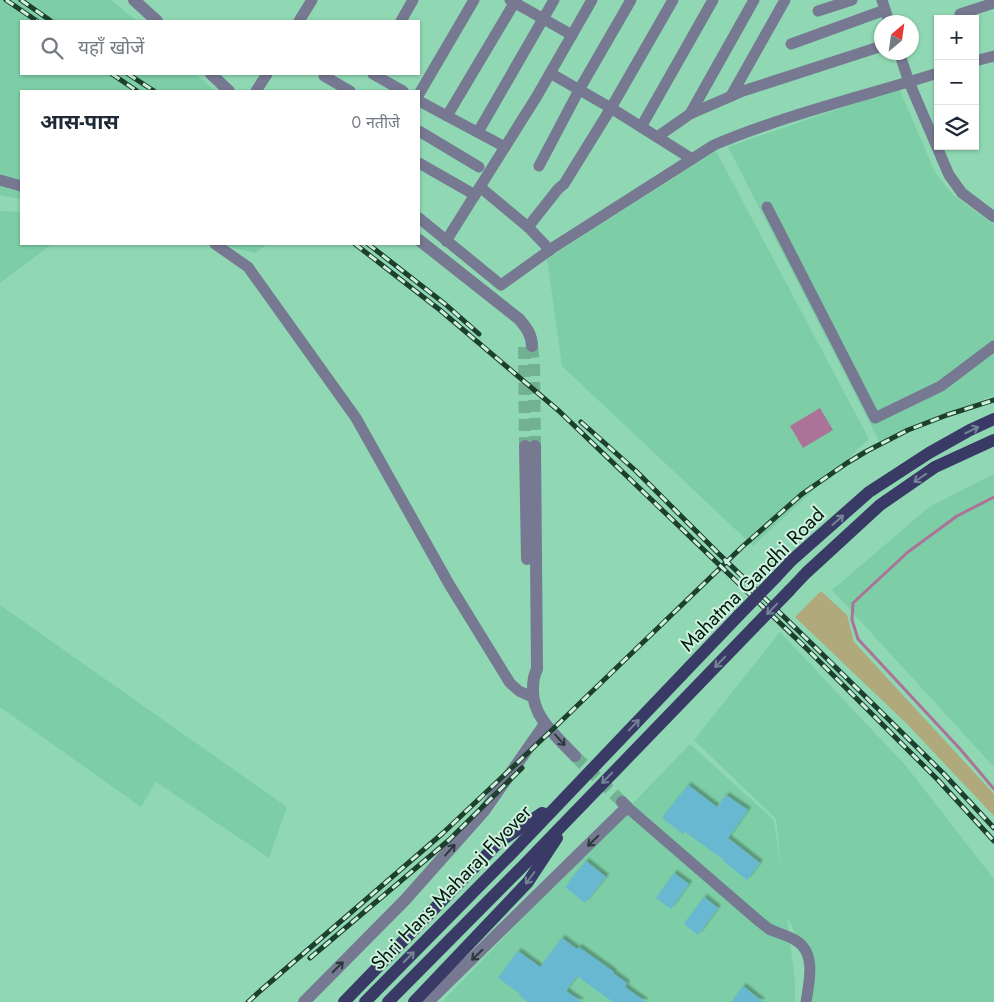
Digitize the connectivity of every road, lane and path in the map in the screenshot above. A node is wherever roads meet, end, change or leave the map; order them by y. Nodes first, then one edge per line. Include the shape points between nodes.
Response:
1 (134, 0) edge
2 (312, 0) edge
3 (413, 0) edge
4 (474, 0) edge
5 (554, 0) edge
6 (592, 0) edge
7 (631, 0) edge
8 (673, 0) edge
9 (713, 0) edge
10 (754, 0) edge
11 (785, 0) edge
12 (852, 0) edge
13 (513, 1) edge
14 (994, 3) edge
15 (883, 5) edge
16 (818, 11) dead end
17 (960, 14) dead end
18 (543, 19) junction
19 (155, 20) edge
20 (300, 20) edge
21 (402, 20) edge
22 (572, 35) junction
23 (791, 44) dead end
24 (874, 49) edge
25 (994, 56) edge
26 (902, 60) edge
27 (979, 60) edge
28 (550, 73) junction
29 (934, 74) edge
30 (212, 75) edge
31 (266, 75) edge
32 (375, 75) edge
33 (324, 76) dead end
34 (909, 82) junction
35 (229, 90) edge
36 (257, 90) edge
37 (348, 90) edge
38 (401, 90) edge
39 (580, 90) junction
40 (420, 92) edge
41 (731, 96) junction
42 (420, 102) edge
43 (611, 108) junction
44 (690, 114) junction
45 (447, 116) junction
46 (641, 127) junction
47 (420, 132) edge
48 (478, 132) junction
49 (657, 137) junction
50 (505, 147) junction
51 (692, 159) junction
52 (420, 164) edge
53 (539, 166) dead end
54 (479, 167) dead end
55 (0, 180) edge
56 (20, 186) edge
57 (477, 192) junction
58 (767, 207) dead end
59 (994, 217) edge
60 (420, 219) edge
61 (528, 227) junction
62 (420, 241) edge
63 (446, 241) junction
64 (216, 245) edge
65 (412, 245) edge
66 (550, 250) junction
67 (994, 346) edge
68 (994, 419) edge
69 (994, 440) edge
70 (530, 446) tunnel mouth
71 (532, 697) junction
72 (545, 724) junction
73 (574, 756) tunnel mouth
74 (564, 798) junction
75 (625, 804) joint
76 (577, 809) junction
77 (304, 1002) edge
78 (344, 1002) edge
79 (365, 1002) edge
80 (388, 1002) edge
81 (414, 1002) edge
82 (428, 1002) edge
83 (806, 1002) edge

1 - 19 street
2 - 20 street
3 - 21 street
4 - 40 street
5 - 18 street
6 - 22 street
7 - 39 street
8 - 43 street
9 - 46 street
10 - 44 street
11 - 41 street
12 - 16 street
13 - 18 street
13 - 45 street
14 - 17 street
15 - 23 street
18 - 22 street
18 - 48 street
22 - 28 street
24 - 41 street
25 - 27 street
26 - 34 street
28 - 39 street
28 - 50 street
29 - 34 street
30 - 35 street
31 - 36 street
32 - 38 street
33 - 37 street
34 - 51 street via 740,134
34 - 59 street via 949,175 962,193
39 - 43 street
39 - 53 street
41 - 44 street
42 - 45 street
43 - 46 street
43 - 61 street via 564,184
44 - 49 street
45 - 48 street
46 - 49 street
47 - 54 street
48 - 50 street
49 - 51 street
50 - 57 street
51 - 66 street
52 - 57 street
55 - 56 street
57 - 61 street
57 - 63 street
58 - 67 street via 875,418 941,386
60 - 63 street
61 - 66 street
62 - 65 street via 519,319 532,340 528,347 515,324
63 - 66 street via 500,285
64 - 71 street via 248,268 356,418 449,584 510,683
74 -> 68 main road, Mahatma Gandhi Road, bridge via 792,560 869,492 929,453
69 -> 76 main road, Mahatma Gandhi Road, bridge via 935,468 880,505 806,573
70 - 71 street via 529,669 534,675
71 - 72 street
72 -> 73 street
77 -> 72 street via 406,900 484,812
74 - 78 main road via 498,843
79 -> 74 main road, Shri Hans Maharaj Flyover
75 -> 82 street
75 - 83 street via 760,922 802,945 807,953 810,975
76 - 80 main road, Shri Hans Maharaj Flyover
76 -> 81 main road via 528,882

